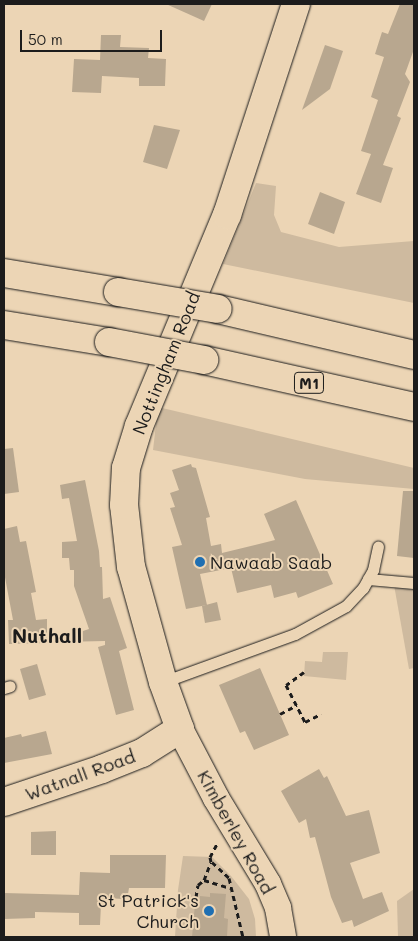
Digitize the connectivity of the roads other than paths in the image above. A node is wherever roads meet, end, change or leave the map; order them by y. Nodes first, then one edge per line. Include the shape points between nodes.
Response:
1 (296, 4) edge
2 (4, 273) edge
3 (4, 325) edge
4 (414, 355) edge
5 (414, 407) edge
6 (378, 547) dead end
7 (368, 579) junction
8 (414, 583) edge
9 (163, 682) junction
10 (180, 729) junction
11 (4, 802) edge
12 (283, 937) edge

1 - 9 main road, Nottingham Road via 227,214 139,426 126,468 123,489 128,549
2 - 4 main road, bridge via 218,310
3 - 5 main road, M1, bridge via 204,360
6 - 7 lane
7 - 8 lane
7 - 9 lane via 346,606 295,634
9 - 10 main road, Nottingham Road
10 - 11 main road, Watnall Road via 142,752 102,769
10 - 12 street, Kimberley Road via 268,884 278,908

